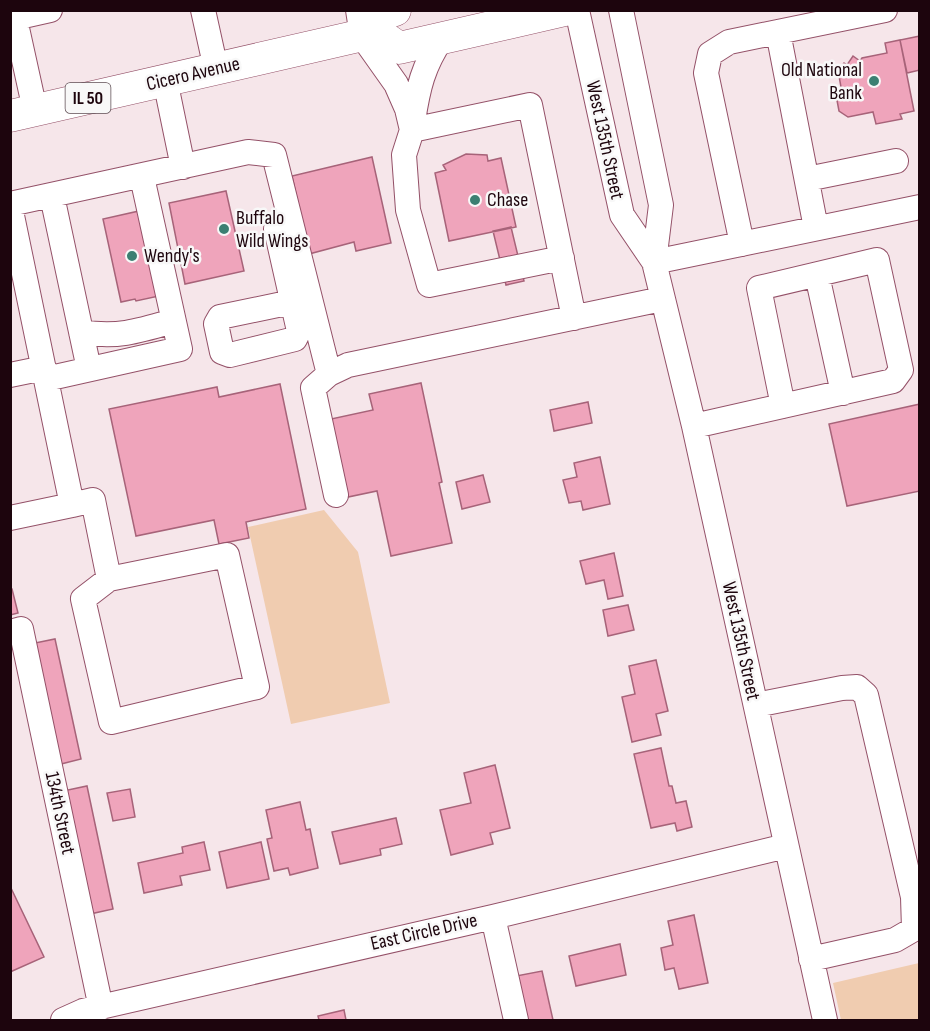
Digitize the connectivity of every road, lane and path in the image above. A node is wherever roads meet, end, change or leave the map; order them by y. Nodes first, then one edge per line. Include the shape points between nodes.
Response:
1 (50, 10) edge
2 (203, 10) edge
3 (565, 10) edge
4 (577, 10) edge
5 (621, 10) edge
6 (885, 10) edge
7 (13, 16) edge
8 (373, 22) edge
9 (778, 32) junction
10 (442, 38) junction
11 (216, 69) junction
12 (165, 80) junction
13 (23, 113) edge
14 (412, 130) junction
15 (258, 154) junction
16 (896, 161) dead end
17 (183, 167) junction
18 (142, 177) junction
19 (807, 179) junction
20 (52, 196) junction
21 (11, 205) edge
22 (920, 207) edge
23 (816, 228) junction
24 (742, 244) junction
25 (562, 258) junction
26 (654, 262) junction
27 (817, 275) junction
28 (662, 299) junction
29 (292, 302) dead end
30 (574, 318) junction
31 (174, 321) junction
32 (81, 332) junction
33 (89, 369) junction
34 (45, 373) junction
35 (328, 374) junction
36 (10, 375) edge
37 (843, 393) junction
38 (783, 406) junction
39 (694, 426) junction
40 (336, 495) dead end
41 (72, 505) junction
42 (10, 518) edge
43 (109, 579) junction
44 (10, 632) edge
45 (756, 705) junction
46 (786, 846) junction
47 (493, 917) junction
48 (811, 959) junction
49 (101, 1008) junction
50 (63, 1020) edge
51 (516, 1020) edge
52 (825, 1020) edge

1 - 7 street
2 - 11 street
3 - 10 main road
4 - 26 street, West 135th Street via 622,215
5 - 26 street, West 135th Street via 661,205
6 - 9 street
7 - 13 street
8 - 10 main road via 399,48
8 - 11 main road, Cicero Avenue / IL 50
8 - 14 street
9 - 19 street
9 - 24 street via 729,42 710,54 706,73
10 - 14 street via 418,87
11 - 12 main road, Cicero Avenue / IL 50
12 - 13 main road, Cicero Avenue / IL 50
12 - 17 street
14 - 25 street via 530,105
14 - 25 street via 404,155 408,210 429,285
15 - 17 street via 248,152
15 - 29 street
15 - 35 street via 274,155
16 - 19 street
17 - 18 street
18 - 20 street
18 - 31 street
19 - 23 street
20 - 21 street
20 - 32 street
21 - 34 street
22 - 23 street
23 - 24 street
24 - 26 street
25 - 30 street
26 - 28 street, West 135th Street
27 - 37 street
27 - 37 street via 877,260 901,370 893,381
27 - 38 street via 759,288
28 - 30 street
28 - 39 street, West 135th Street
30 - 35 street via 348,365
31 - 32 street via 103,336
31 - 33 street via 180,349
32 - 33 street
33 - 34 street
34 - 36 street
34 - 41 street
35 - 40 street via 313,388
37 - 38 street
38 - 39 street
39 - 45 street, West 135th Street
41 - 42 street
41 - 43 street via 93,500
43 - 43 street via 227,555 257,687 111,722 83,599
44 - 49 street, 134th Street via 21,629
45 - 46 street, West 135th Street
45 - 48 street via 842,688 857,687 866,695 913,897 914,929 895,940
46 - 47 street, East Circle Drive
46 - 48 street, West 135th Street
47 - 49 street, East Circle Drive
47 - 51 street
48 - 52 street, West 135th Street
49 - 50 street, East Circle Drive

